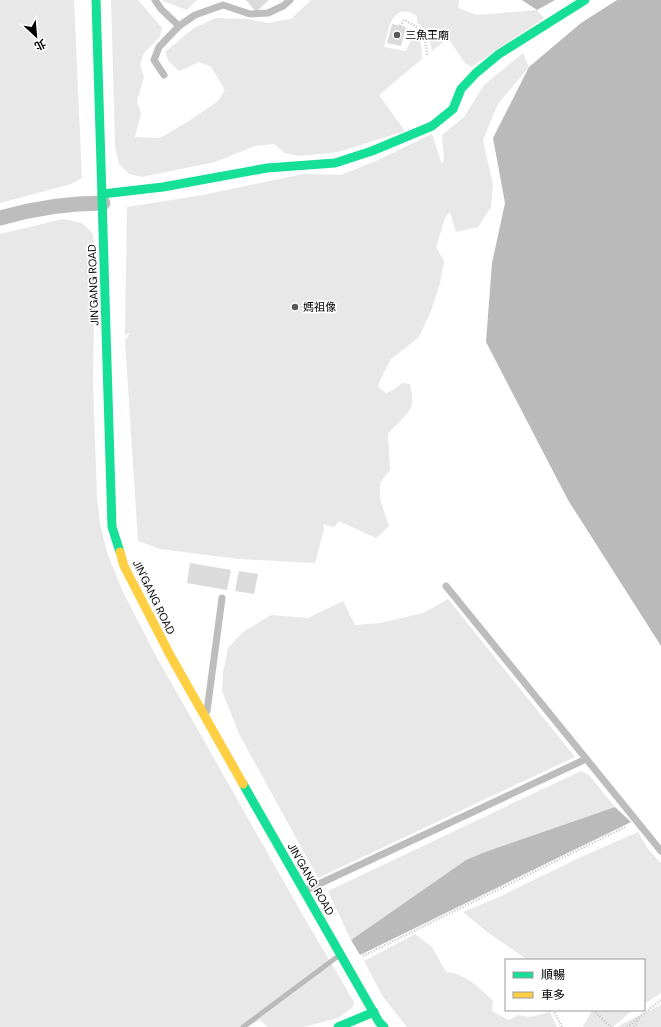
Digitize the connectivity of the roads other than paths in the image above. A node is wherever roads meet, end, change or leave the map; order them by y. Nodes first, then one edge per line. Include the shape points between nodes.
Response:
1 (96, 0) edge
2 (155, 0) edge
3 (290, 0) edge
4 (585, 0) edge
5 (179, 26) junction
6 (164, 75) dead end
7 (102, 198) junction
8 (0, 218) edge
9 (446, 586) dead end
10 (222, 598) dead end
11 (206, 719) junction
12 (586, 759) junction
13 (661, 851) edge
14 (304, 891) junction
15 (374, 1012) junction
16 (338, 1027) edge
17 (384, 1027) edge

1 - 7 main road, JIN'GANG ROAD
2 - 5 lane via 160,9
3 - 5 lane via 268,13 250,14 223,5 195,15
4 - 7 main road via 499,54 461,89 453,109 432,126 372,151 335,163 267,168
5 - 6 lane via 159,47 154,60
7 - 8 street via 28,210
7 - 11 main road, JIN'GANG ROAD via 112,528 130,579
9 - 12 lane
10 - 11 lane
11 - 14 main road, JIN'GANG ROAD
12 - 13 lane
12 - 14 lane
14 - 15 main road, JIN'GANG ROAD
15 - 16 main road
15 - 17 main road, JIN'GANG ROAD

